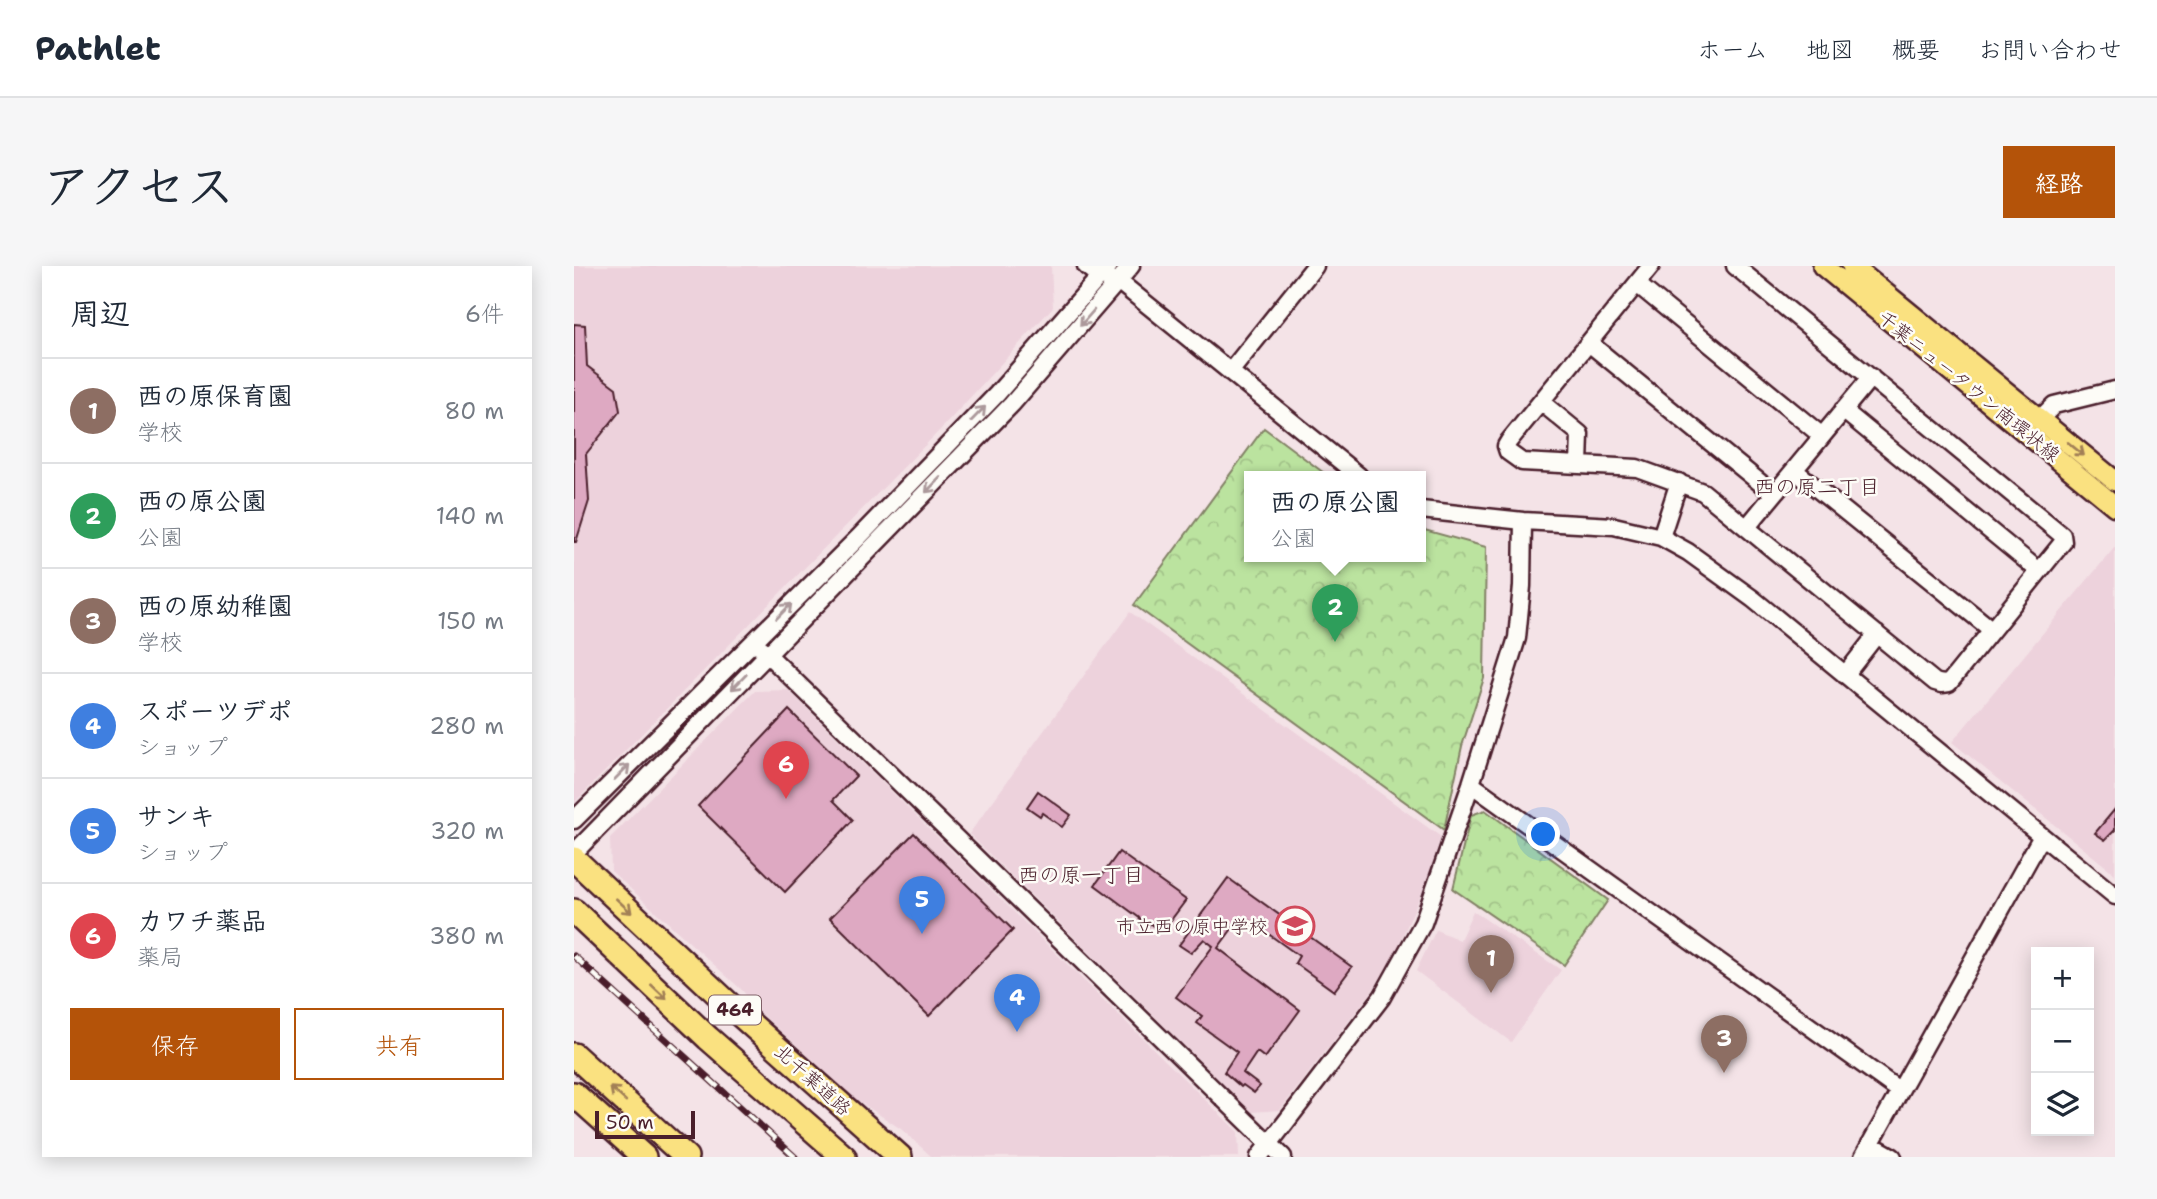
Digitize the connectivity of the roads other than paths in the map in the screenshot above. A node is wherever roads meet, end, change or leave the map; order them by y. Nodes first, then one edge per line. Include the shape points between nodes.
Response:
1 (1086, 266) edge
2 (1131, 266) edge
3 (1315, 266) edge
4 (1651, 266) edge
5 (1735, 266) edge
6 (1823, 266) edge
7 (1852, 266) edge
8 (1110, 273) edge
9 (1637, 284) junction
10 (1589, 343) junction
11 (1230, 372) junction
12 (1871, 377) junction
13 (2115, 390) edge
14 (1541, 402) junction
15 (1843, 411) junction
16 (2040, 419) junction
17 (1822, 436) junction
18 (1579, 465) junction
19 (1794, 470) junction
20 (1353, 471) edge
21 (2115, 481) edge
22 (1679, 482) junction
23 (1774, 494) junction
24 (2115, 506) edge
25 (1426, 511) edge
26 (1522, 521) junction
27 (1747, 527) junction
28 (1661, 537) junction
29 (2039, 571) junction
30 (1992, 630) junction
31 (1877, 634) junction
32 (754, 641) junction
33 (767, 653) junction
34 (1845, 675) junction
35 (1471, 784) junction
36 (574, 820) edge
37 (2042, 836) junction
38 (574, 853) edge
39 (574, 859) edge
40 (2115, 895) edge
41 (574, 911) edge
42 (574, 1055) edge
43 (1900, 1091) junction
44 (574, 1094) edge
45 (1866, 1150) edge
46 (1264, 1151) edge
47 (644, 1157) edge
48 (686, 1157) edge
49 (844, 1157) edge
50 (900, 1157) edge
51 (1283, 1157) edge
52 (1893, 1157) edge

1 - 8 street
2 - 8 street
3 - 11 street
4 - 9 street
5 - 12 street
6 - 24 main road, 千葉ニュータウン南環状線
7 - 16 main road, 千葉ニュータウン南環状線
8 - 11 street
32 -> 8 street
8 -> 33 street via 1012,404
9 - 10 street
9 - 17 street
10 - 14 street
10 - 23 street
11 - 20 street
12 - 15 street
12 - 29 street via 2062,535 2063,541
13 - 16 street via 2054,405
14 - 18 street via 1580,434
14 - 18 street via 1509,441 1508,452 1522,462
15 - 17 street
15 - 29 street
16 -> 21 main road, 千葉ニュータウン南環状線
17 - 19 street
18 - 22 street via 1637,468
19 - 23 street
19 - 30 street
22 - 27 street via 1703,492
22 - 28 street
23 - 27 street
25 - 26 street
26 - 28 street via 1614,526
26 - 35 street via 1517,638
27 - 31 street
28 - 34 street via 1720,573
29 - 30 street
30 - 31 street via 1949,683 1942,684
31 - 34 street
32 - 33 street
36 -> 32 street
33 -> 38 street
33 - 46 street
34 - 37 street
35 - 43 street
35 - 46 street via 1432,900 1406,957 1382,997
37 - 40 street
37 - 43 street
39 -> 50 highway, 北千葉道路 / 464
41 -> 49 highway, 北千葉道路 / 464 via 708,1038
48 -> 42 highway
43 - 45 street
44 - 47 highway
45 - 52 street
46 - 51 street

